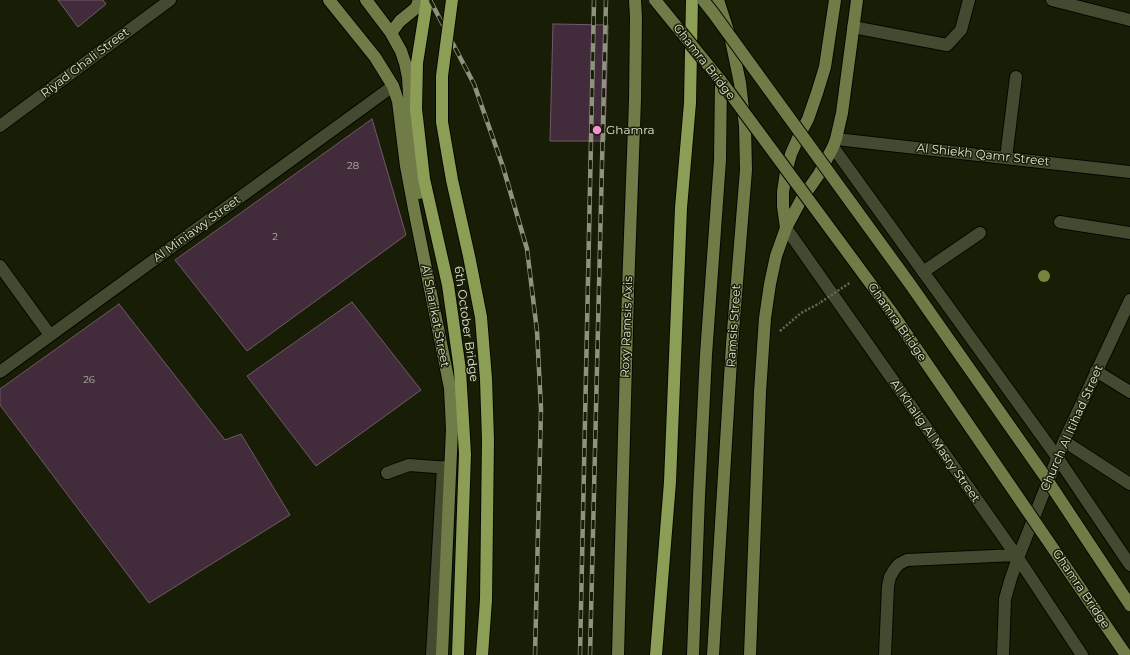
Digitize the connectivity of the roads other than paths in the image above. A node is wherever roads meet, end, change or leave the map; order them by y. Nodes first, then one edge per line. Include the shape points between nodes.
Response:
1 (170, 0) edge
2 (329, 0) edge
3 (366, 0) edge
4 (419, 0) edge
5 (427, 0) edge
6 (452, 0) edge
7 (635, 0) edge
8 (655, 0) edge
9 (692, 0) edge
10 (703, 0) edge
11 (718, 0) edge
12 (835, 0) edge
13 (857, 0) edge
14 (969, 0) edge
15 (1052, 0) edge
16 (1130, 20) edge
17 (853, 27) junction
18 (391, 33) junction
19 (836, 69) junction
20 (1016, 77) dead end
21 (720, 81) junction
22 (394, 86) junction
23 (0, 126) edge
24 (835, 143) junction
25 (1006, 158) junction
26 (411, 167) junction
27 (1130, 172) edge
28 (1060, 222) dead end
29 (786, 228) junction
30 (980, 233) dead end
31 (1130, 233) edge
32 (0, 266) edge
33 (923, 272) junction
34 (1130, 300) edge
35 (50, 335) junction
36 (0, 372) edge
37 (1096, 372) junction
38 (1130, 392) edge
39 (1064, 440) junction
40 (1057, 457) junction
41 (447, 468) junction
42 (387, 474) dead end
43 (1130, 484) edge
44 (1017, 557) junction
45 (1130, 565) edge
46 (752, 598) junction
47 (1130, 605) edge
48 (432, 655) edge
49 (442, 655) edge
50 (450, 655) edge
51 (458, 655) edge
52 (482, 655) edge
53 (618, 655) edge
54 (656, 655) edge
55 (693, 655) edge
56 (713, 655) edge
57 (750, 655) edge
58 (755, 655) edge
59 (885, 655) edge
60 (1003, 655) edge
61 (1082, 655) edge
62 (1126, 655) edge

1 - 23 street, Riyad Ghali Street
2 - 22 main road, Al Sharikat Street via 375,57
3 - 18 main road, Al Sharikat Street
4 - 18 main road via 416,8 400,21
5 - 51 highway, 6th October Bridge via 417,63 416,109 424,179 448,285 460,370 465,454
6 - 52 highway, 6th October Bridge, bridge via 442,76 442,122 481,317 486,379 486,600
7 - 53 main road, Roxy Ramsis Axis via 635,100
8 - 21 main road, Ghamra Bridge, bridge
9 - 54 highway via 690,103 681,208 670,482
10 - 47 main road, bridge via 919,297 1044,475
11 - 56 main road, Ramsis Street via 731,40 740,83 745,126 746,170 732,344
12 - 19 main road
13 - 17 main road
14 - 17 street via 961,30 947,45
15 - 16 street
17 - 19 main road
18 - 26 main road, Al Sharikat Street via 406,63 412,141
19 - 24 main road via 842,113
19 - 29 main road via 818,93 791,154 786,172 783,206
20 - 25 street
21 - 55 main road via 720,160 706,355
21 - 62 main road, Ghamra Bridge, bridge via 894,316
22 - 26 main road, Al Sharikat Street
22 - 35 street, Al Miniawy Street
24 - 25 street, Al Shiekh Qamr Street
24 - 29 main road
24 - 33 street
25 - 27 street, Al Shiekh Qamr Street
26 - 41 main road, Al Sharikat Street via 415,217 450,388 452,429
26 - 50 main road, Al Sharikat Street via 418,186 457,397 457,476
28 - 31 street
29 - 44 street, Al Khalig Al Masry Street
29 - 46 main road via 776,256 765,318
30 - 33 street
32 - 35 street
33 - 40 street
34 - 37 street, Church Al Itihad Street
35 - 36 street, Al Miniawy Street
37 - 38 street
37 - 39 street, Church Al Itihad Street
39 - 40 street, Church Al Itihad Street
39 - 43 street
40 - 44 street, Church Al Itihad Street
40 - 45 street
41 - 42 street via 410,465
41 - 48 street
41 - 49 main road, Al Sharikat Street
44 - 59 street via 907,560 899,564 888,586
44 - 60 street, Church Al Itihad Street via 1005,599
44 - 61 street, Al Khalig Al Masry Street
46 - 57 main road
46 - 58 street

